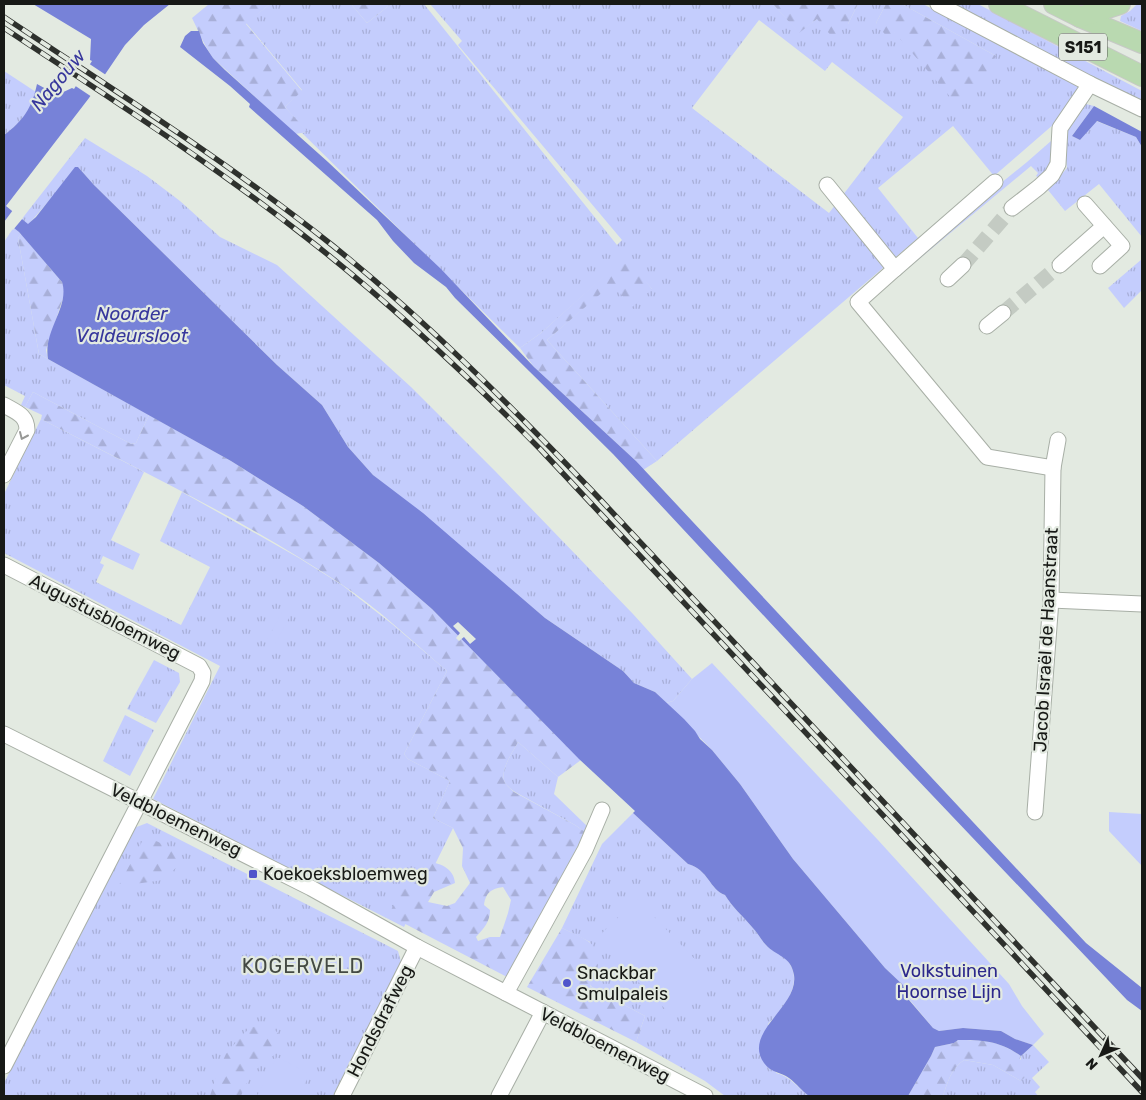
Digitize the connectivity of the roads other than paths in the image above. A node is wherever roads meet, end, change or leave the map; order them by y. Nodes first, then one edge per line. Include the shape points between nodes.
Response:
1 (938, 4) edge
2 (999, 4) edge
3 (1054, 4) edge
4 (1120, 4) edge
5 (1080, 17) junction
6 (1142, 43) edge
7 (1142, 76) edge
8 (1090, 84) junction
9 (1142, 110) edge
10 (995, 182) dead end
11 (826, 185) dead end
12 (1085, 204) dead end
13 (1012, 208) tunnel mouth
14 (1104, 226) junction
15 (963, 265) tunnel mouth
16 (1060, 265) tunnel mouth
17 (1100, 266) dead end
18 (895, 269) junction
19 (948, 279) dead end
20 (1003, 313) tunnel mouth
21 (987, 326) dead end
22 (4, 405) edge
23 (1058, 440) dead end
24 (1054, 468) junction
25 (4, 475) edge
26 (4, 565) edge
27 (1051, 600) junction
28 (1142, 604) edge
29 (4, 734) edge
30 (140, 801) junction
31 (602, 810) dead end
32 (1035, 812) dead end
33 (417, 947) junction
34 (506, 993) junction
35 (543, 1012) junction
36 (4, 1066) edge
37 (342, 1096) edge
38 (499, 1096) edge
39 (704, 1096) edge

1 - 8 street
2 - 7 main road, S151
3 - 5 main road, S151
4 - 5 main road, S151
5 - 6 main road, S151
8 - 9 street
8 - 13 street via 1060,128 1058,164 1052,174
10 - 18 street
11 - 18 street
12 - 14 street
14 - 16 street
14 - 17 street via 1122,246
15 - 19 street
18 - 24 street via 858,302 987,457
20 - 21 street
22 -> 25 street via 27,422
23 - 24 street, Jacob Israël de Haanstraat
24 - 27 street, Jacob Israël de Haanstraat
26 - 30 street, Augustusbloemweg via 199,666 202,680
27 - 28 street
27 - 32 street, Jacob Israël de Haanstraat
29 - 30 street, Veldbloemenweg
30 - 33 street, Veldbloemenweg via 311,888
30 - 36 street
31 - 34 street via 585,850
33 - 34 street, Veldbloemenweg
33 - 37 street, Hondsdrafweg
34 - 35 street, Veldbloemenweg
35 - 38 street
35 - 39 street, Veldbloemenweg

